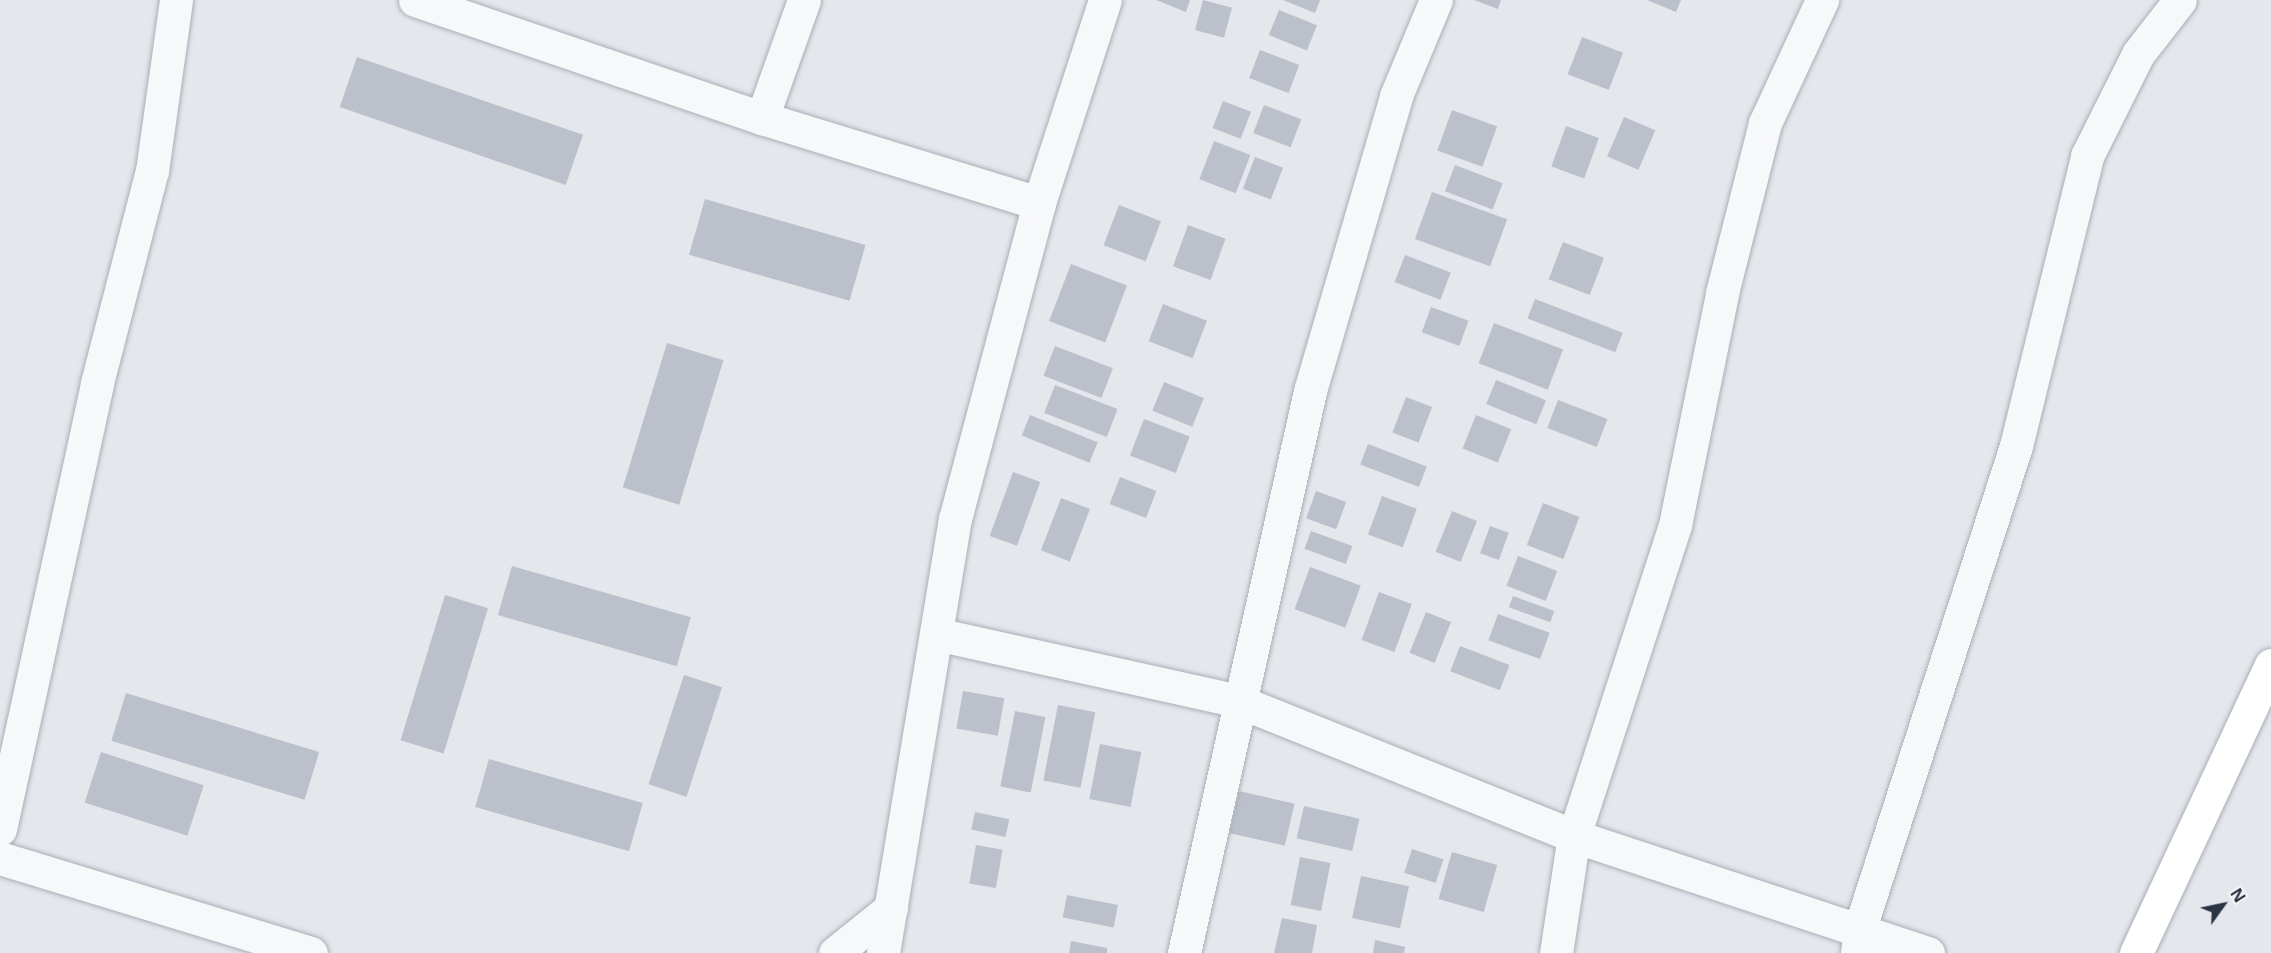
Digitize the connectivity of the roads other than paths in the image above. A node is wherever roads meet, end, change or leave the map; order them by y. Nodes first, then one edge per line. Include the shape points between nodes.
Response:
1 (176, 0) edge
2 (415, 0) edge
3 (804, 0) edge
4 (1105, 0) edge
5 (1436, 0) edge
6 (1822, 0) edge
7 (2180, 0) edge
8 (479, 11) edge
9 (762, 118) junction
10 (1039, 203) junction
11 (936, 634) junction
12 (2271, 665) edge
13 (1238, 701) junction
14 (0, 829) edge
15 (1574, 836) junction
16 (0, 858) edge
17 (891, 908) junction
18 (1858, 940) edge
19 (311, 953) edge
20 (835, 953) edge
21 (884, 953) edge
22 (1184, 953) edge
23 (1556, 953) edge
24 (1928, 953) edge
25 (2136, 953) edge

1 - 14 street via 152,171 97,383
2 - 8 street
3 - 9 street
4 - 10 street
5 - 13 street via 1396,96 1310,391
6 - 15 street via 1765,123 1722,293 1675,525
7 - 18 street via 2138,54 2087,156 2016,446
8 - 9 street
9 - 10 street
10 - 11 street via 955,519
11 - 13 street
11 - 17 street
12 - 25 highway
13 - 15 street
13 - 22 street
15 - 18 street
15 - 23 street
16 - 19 street
17 - 20 street
17 - 21 street
18 - 24 street

